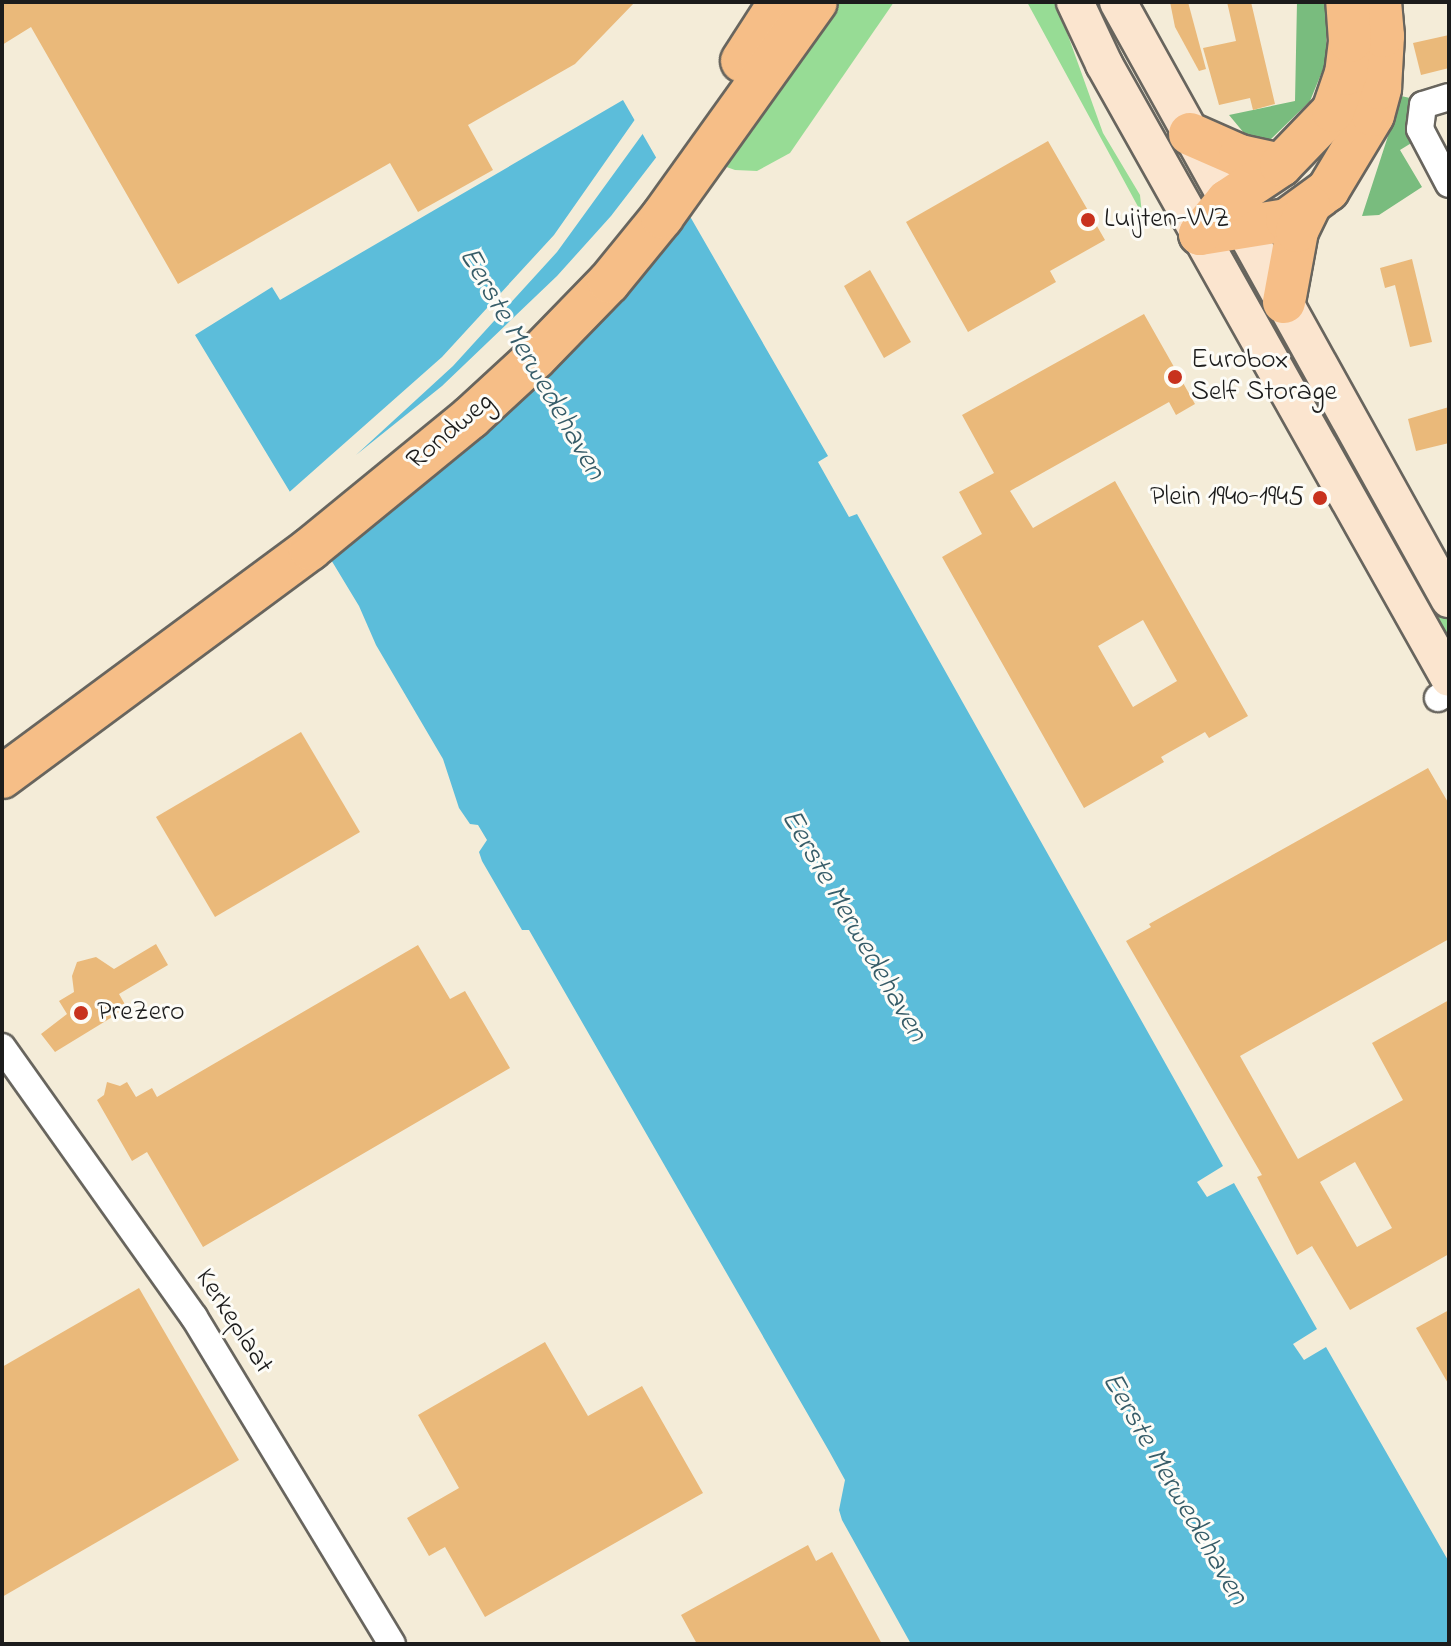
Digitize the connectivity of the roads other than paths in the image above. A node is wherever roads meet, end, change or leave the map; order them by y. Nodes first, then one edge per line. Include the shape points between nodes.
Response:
1 (780, 2) edge
2 (816, 2) edge
3 (1075, 2) edge
4 (1118, 2) edge
5 (1347, 2) edge
6 (1380, 2) edge
7 (1449, 97) edge
8 (1190, 134) junction
9 (695, 150) junction
10 (1281, 165) junction
11 (1449, 184) edge
12 (1309, 206) junction
13 (1235, 215) junction
14 (1200, 234) junction
15 (1284, 302) junction
16 (1449, 599) edge
17 (1445, 689) edge
18 (2, 742) edge
19 (2, 777) edge
20 (2, 1047) edge
21 (392, 1644) edge

1 - 9 main road, Rondweg
2 - 9 main road, Rondweg
3 - 14 main road
4 - 8 main road
5 - 10 main road via 1346,74 1333,111
6 - 12 main road via 1380,88 1373,115 1328,190
7 - 11 street via 1423,105 1420,129
8 - 10 main road via 1240,156
8 - 13 main road
9 - 18 main road, Rondweg via 595,259 456,395 297,525
9 - 19 main road, Rondweg via 609,282 470,418 310,549
10 - 13 main road
12 - 13 main road via 1287,220
12 - 15 main road via 1297,231
13 - 14 main road
13 - 15 main road
14 - 17 main road
15 - 16 main road
20 - 21 street, Kerkeplaat via 194,1317

